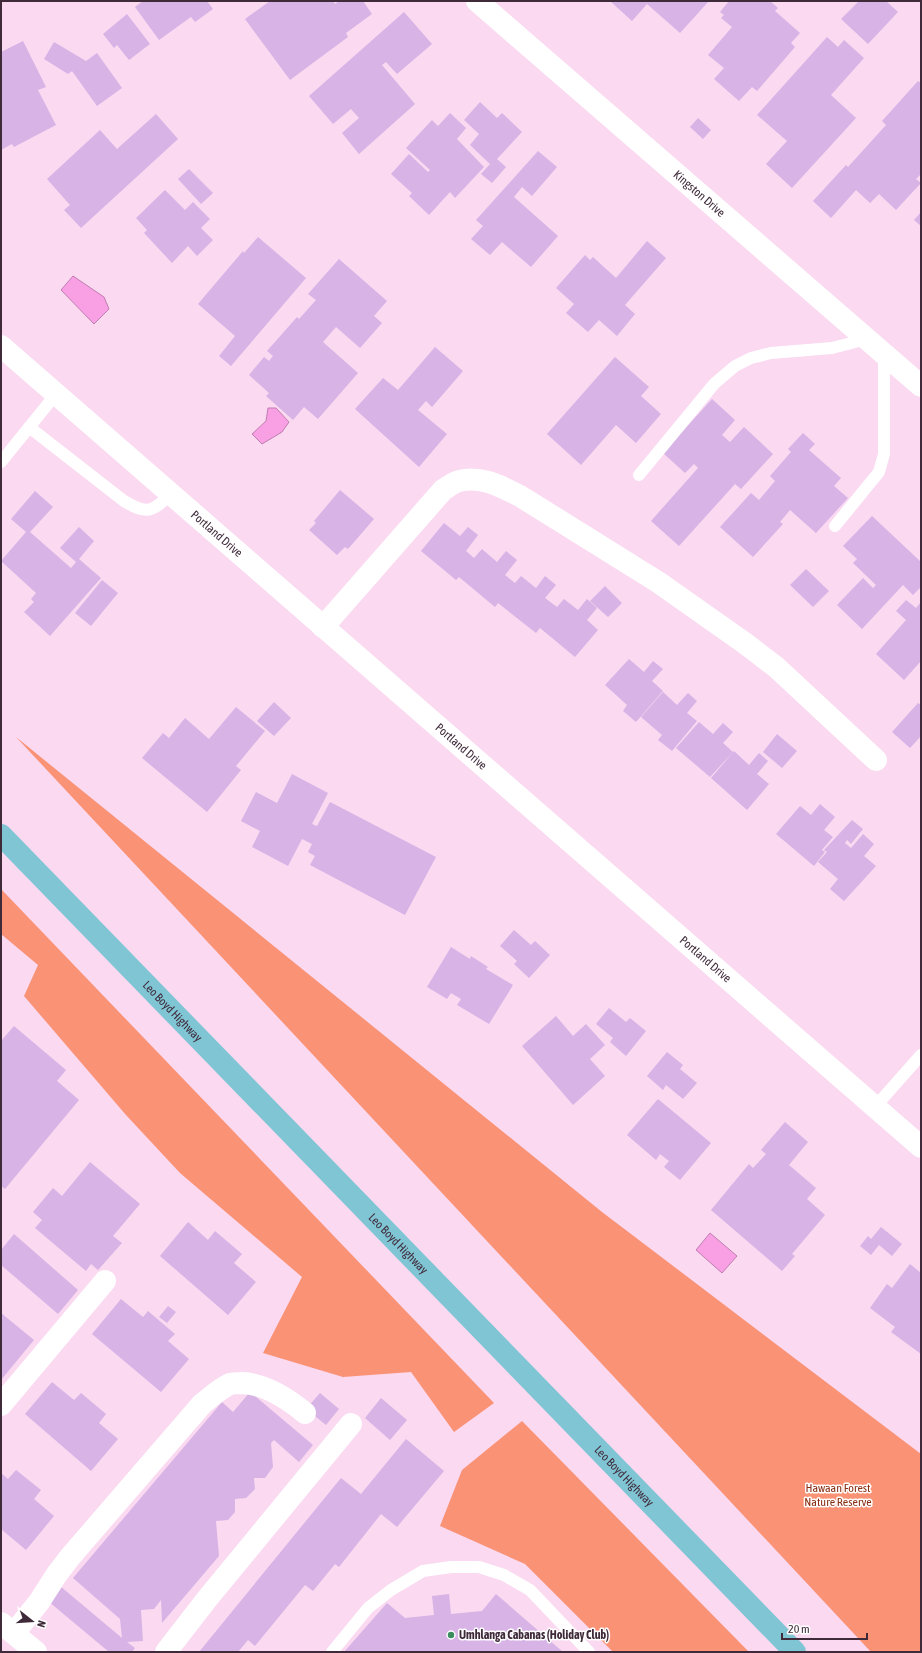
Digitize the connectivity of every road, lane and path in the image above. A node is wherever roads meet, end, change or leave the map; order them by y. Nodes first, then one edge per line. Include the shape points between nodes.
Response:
1 (477, 1) edge
2 (867, 339) junction
3 (1, 346) edge
4 (884, 354) junction
5 (921, 386) edge
6 (56, 394) junction
7 (29, 427) junction
8 (1, 462) edge
9 (639, 475) dead end
10 (171, 494) junction
11 (834, 526) dead end
12 (323, 627) junction
13 (876, 760) dead end
14 (1, 835) edge
15 (921, 1055) edge
16 (875, 1107) junction
17 (921, 1147) edge
18 (104, 1281) dead end
19 (1, 1405) edge
20 (305, 1413) dead end
21 (351, 1424) dead end
22 (7, 1628) edge
23 (36, 1652) edge
24 (166, 1652) edge
25 (332, 1652) edge
26 (589, 1652) edge
27 (795, 1652) edge

1 - 2 street, Kingston Drive
2 - 4 street, Kingston Drive
2 - 9 lane via 832,348 771,352 736,366 714,384
3 - 6 street, Portland Drive
4 - 5 street, Kingston Drive
4 - 11 lane via 884,454 879,472
6 - 7 lane
6 - 10 street, Portland Drive
7 - 8 lane
7 - 10 lane via 137,509 148,510 160,505
10 - 12 street, Portland Drive
12 - 13 street via 443,490 459,481 474,479 499,485 658,582 746,644 776,667
12 - 16 street, Portland Drive
14 - 27 main road, Leo Boyd Highway
15 - 16 lane
16 - 17 street, Portland Drive
18 - 19 street
20 - 22 street via 269,1389 249,1384 231,1383 217,1392 202,1404 70,1557 39,1602
21 - 24 street
22 - 23 street
25 - 26 lane via 368,1608 391,1590 424,1571 451,1567 479,1567 504,1575 530,1590

